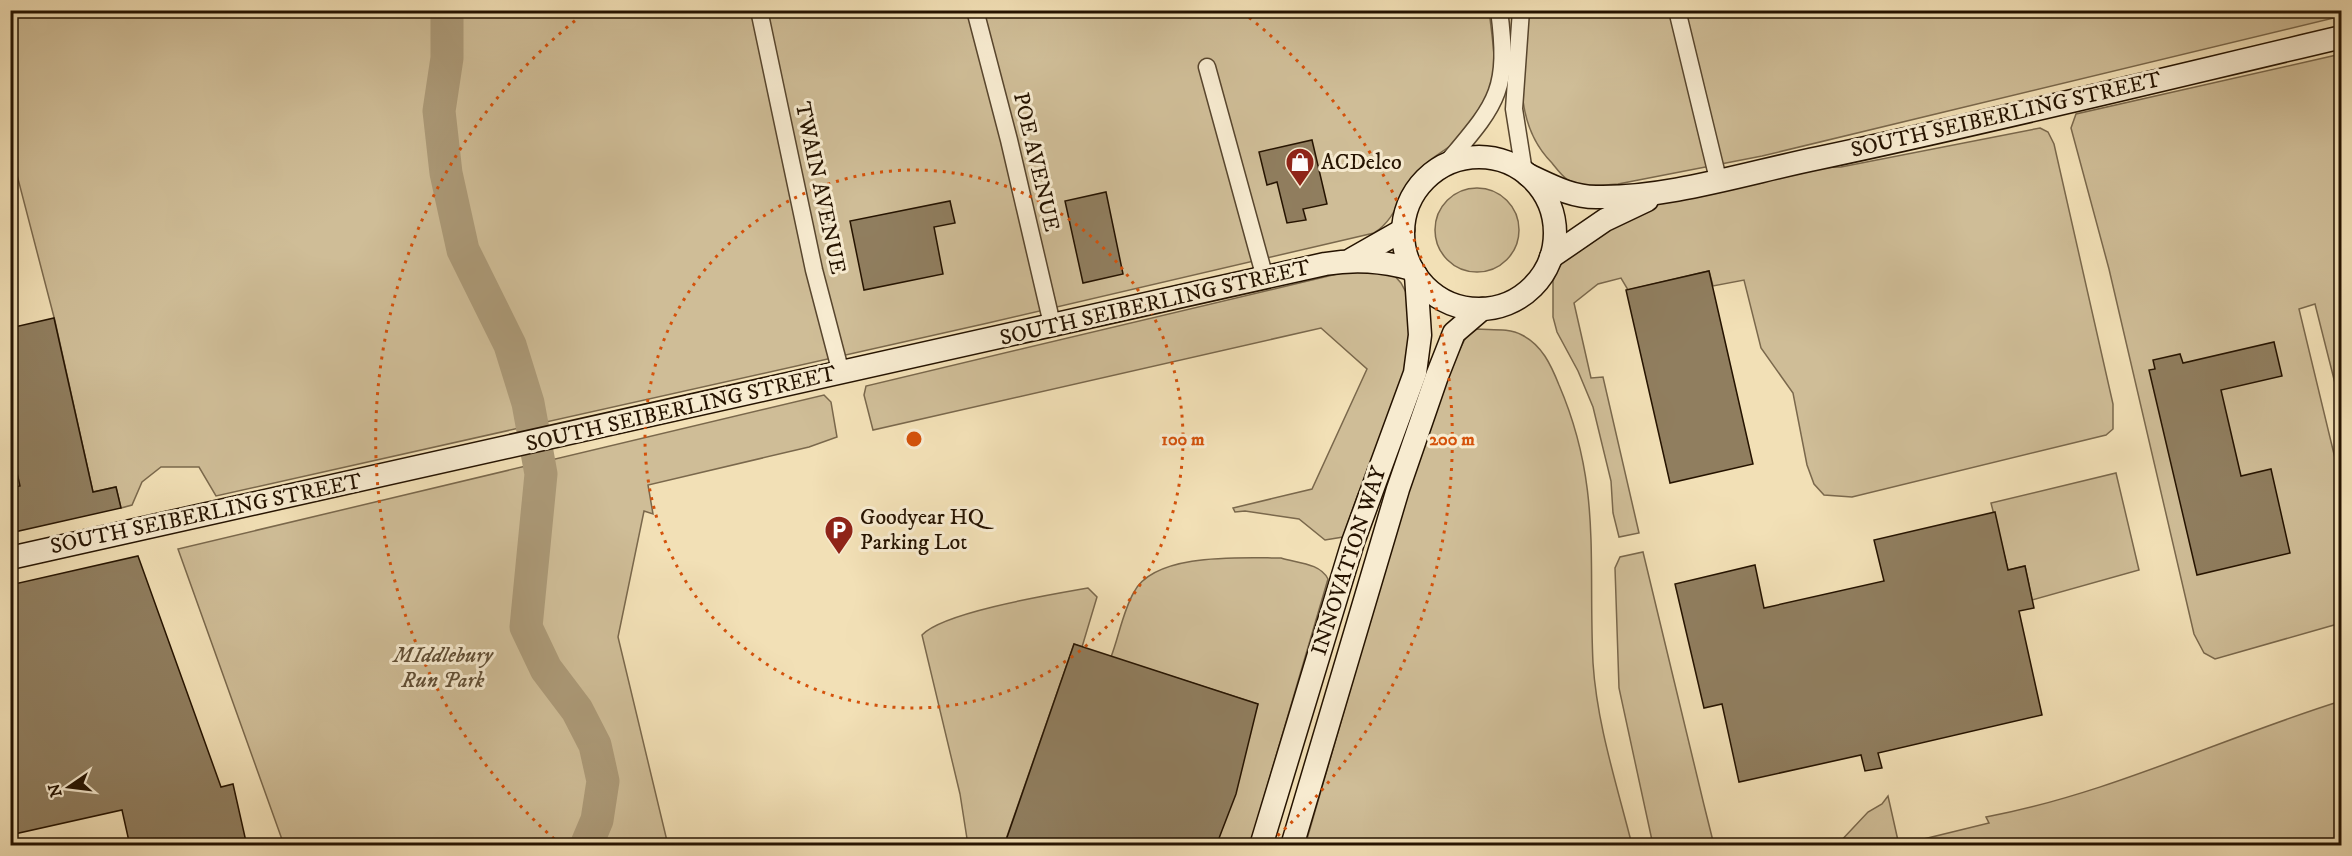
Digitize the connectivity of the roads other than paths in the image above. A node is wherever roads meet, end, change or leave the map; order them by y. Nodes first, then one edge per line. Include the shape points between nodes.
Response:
1 (759, 10) edge
2 (975, 10) edge
3 (1499, 10) edge
4 (1521, 10) edge
5 (1677, 10) edge
6 (2342, 37) edge
7 (1207, 67) dead end
8 (1445, 165) junction
9 (1526, 174) junction
10 (1718, 179) junction
11 (1670, 190) junction
12 (1403, 230) junction
13 (1551, 257) junction
14 (1351, 260) junction
15 (1414, 272) junction
16 (1265, 278) junction
17 (1482, 309) junction
18 (1053, 324) junction
19 (841, 373) junction
20 (10, 558) edge
21 (1261, 846) edge
22 (1292, 846) edge

1 - 19 street, TWAIN AVENUE via 814,270
2 - 18 street, POE AVENUE
3 - 8 street via 1503,63 1496,98
4 - 9 street via 1514,110
5 - 10 street
6 - 10 main road, SOUTH SEIBERLING STREET
7 - 16 street
8 - 9 main road via 1466,158 1488,158
8 - 12 main road via 1415,192 1406,210
9 - 11 main road, SOUTH SEIBERLING STREET via 1583,196
9 - 13 main road via 1542,192 1552,213
10 - 11 main road, SOUTH SEIBERLING STREET
11 - 13 main road, SOUTH SEIBERLING STREET via 1605,220
12 - 14 main road, SOUTH SEIBERLING STREET
12 - 15 main road via 1406,254
13 - 17 main road via 1539,280 1524,294 1507,304
14 - 15 main road, SOUTH SEIBERLING STREET via 1382,261
14 - 16 main road, SOUTH SEIBERLING STREET
15 - 17 main road via 1444,301
15 - 21 main road, INNOVATION WAY via 1420,335 1416,373 1353,542
16 - 18 main road, SOUTH SEIBERLING STREET
17 - 22 main road, INNOVATION WAY via 1454,333 1433,386 1398,489
18 - 19 main road, SOUTH SEIBERLING STREET
19 - 20 main road, SOUTH SEIBERLING STREET

